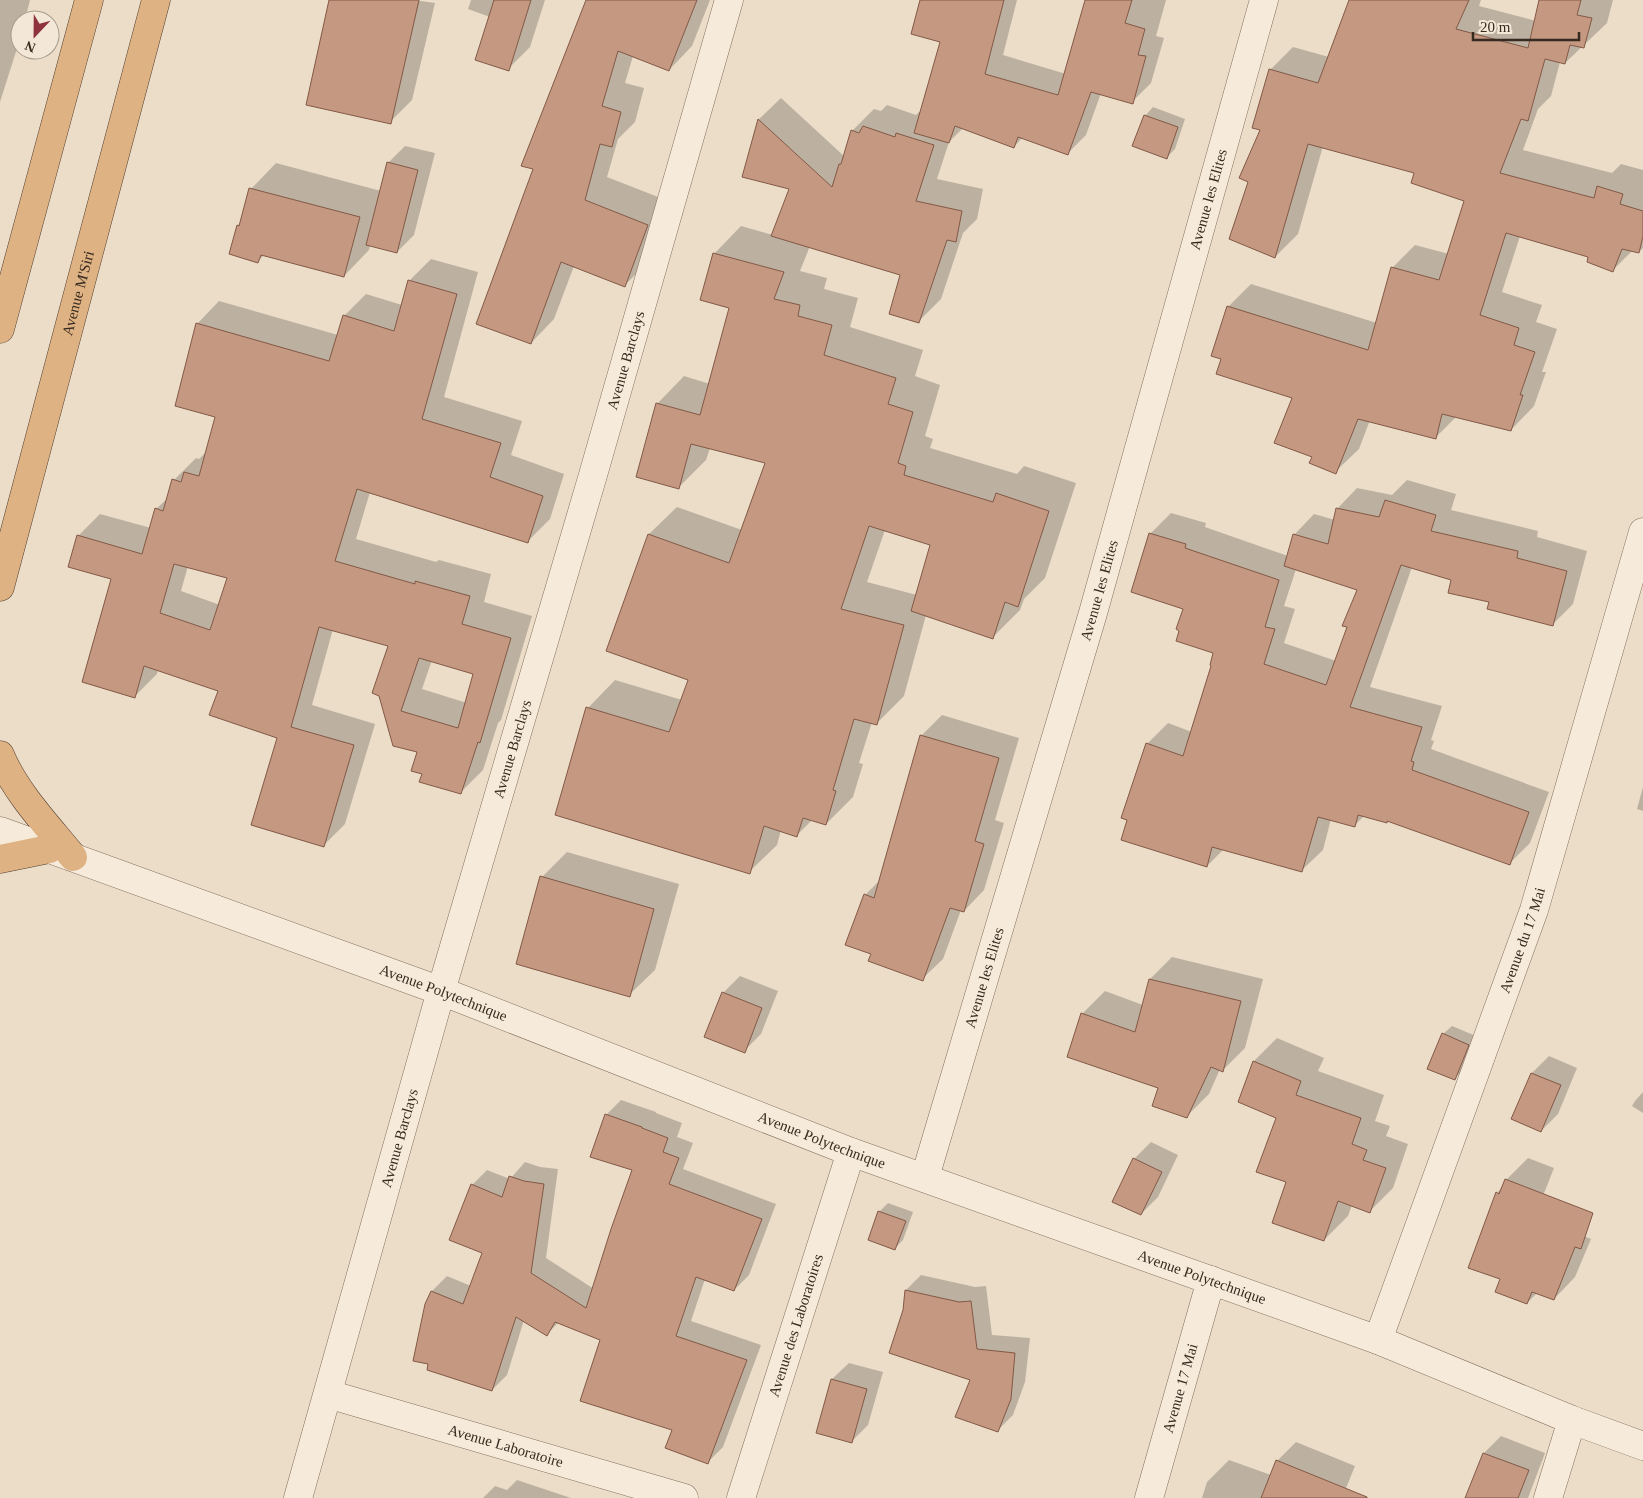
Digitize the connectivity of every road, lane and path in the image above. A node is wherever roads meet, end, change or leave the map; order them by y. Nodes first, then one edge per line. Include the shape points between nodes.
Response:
1 (89, 0) edge
2 (156, 0) edge
3 (729, 0) edge
4 (1264, 0) edge
5 (0, 329) edge
6 (1643, 532) edge
7 (0, 587) edge
8 (0, 755) edge
9 (0, 831) edge
10 (61, 853) junction
11 (0, 859) edge
12 (441, 991) junction
13 (851, 1152) junction
14 (925, 1177) junction
15 (1212, 1280) junction
16 (1378, 1340) junction
17 (328, 1394) junction
18 (1572, 1420) junction
19 (1643, 1446) edge
20 (298, 1498) edge
21 (684, 1498) edge
22 (741, 1498) edge
23 (1149, 1498) edge
24 (1548, 1498) edge

1 - 5 highway
2 - 7 highway, Avenue M'Siri
3 - 12 street, Avenue Barclays
4 - 14 street, Avenue les Elites via 1090,622
6 - 16 street, Avenue du 17 Mai via 1534,910
8 - 10 highway via 5,768
9 - 10 street, Avenue Polytechnique
10 - 11 highway
10 - 12 street, Avenue Polytechnique
12 - 13 street, Avenue Polytechnique
12 - 17 street, Avenue Barclays
13 - 14 street, Avenue Polytechnique
13 - 22 street, Avenue des Laboratoires
14 - 15 street, Avenue Polytechnique
15 - 16 street, Avenue Polytechnique
15 - 23 street, Avenue 17 Mai
16 - 18 street, Avenue Polytechnique
17 - 20 street, Avenue Barclays
17 - 21 street, Avenue Laboratoire
18 - 19 street, Avenue Polytechnique
18 - 24 street

